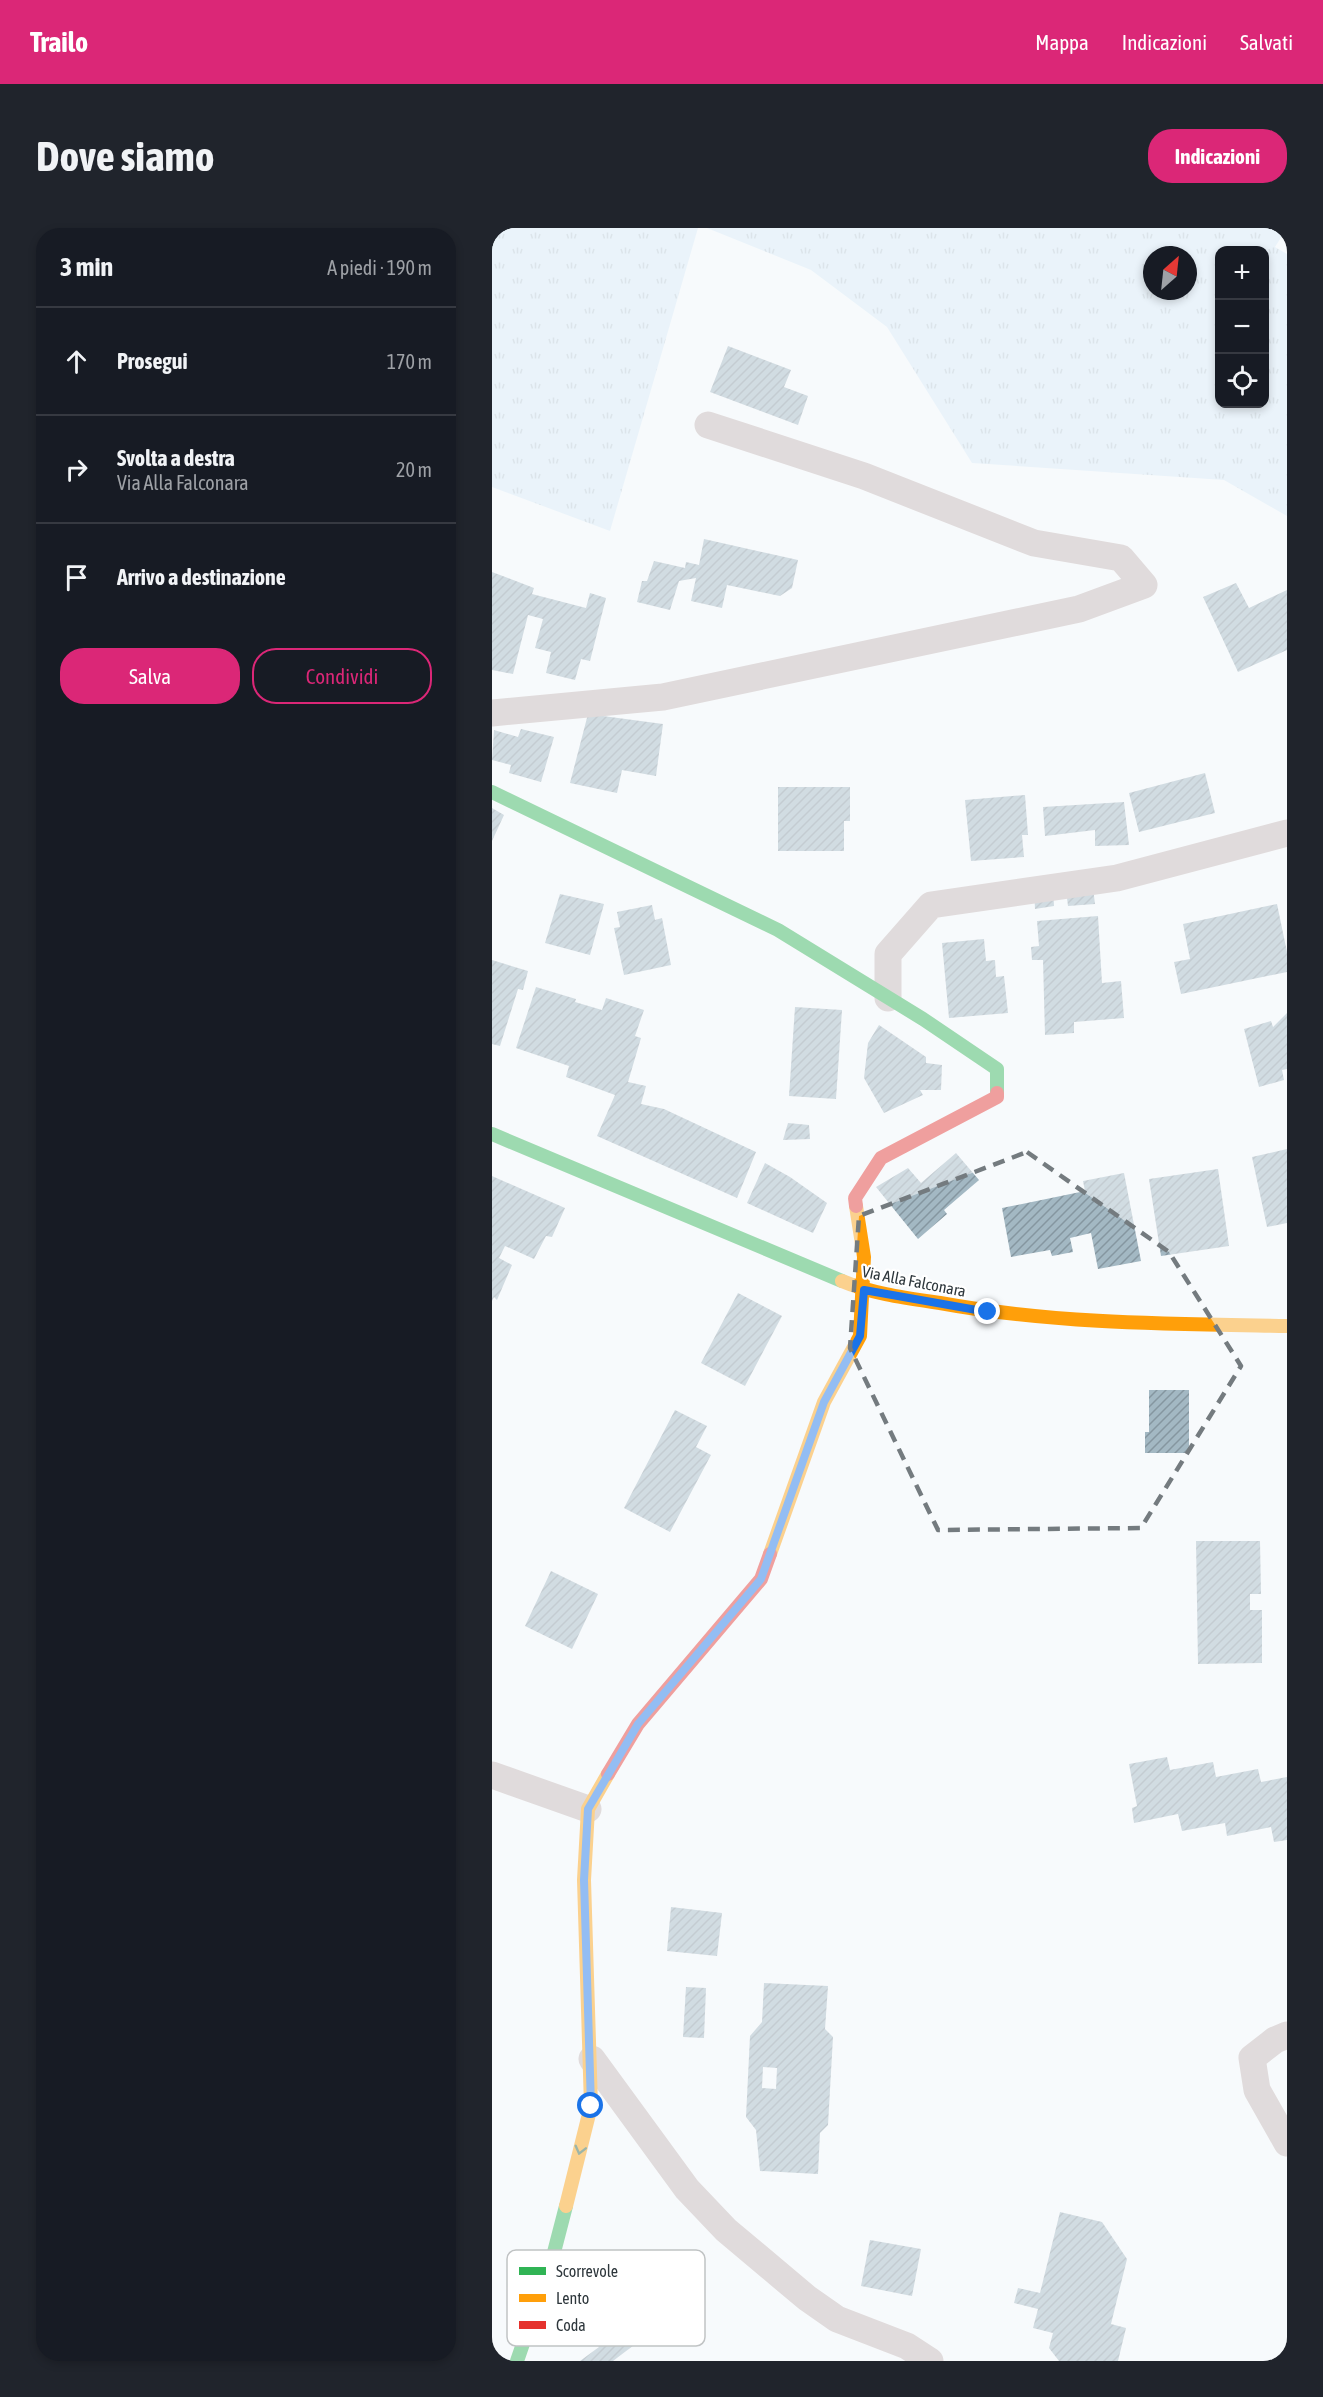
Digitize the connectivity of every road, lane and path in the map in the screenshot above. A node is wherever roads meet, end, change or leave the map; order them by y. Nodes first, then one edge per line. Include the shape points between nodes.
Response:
1 (708, 425) dead end
2 (492, 713) edge
3 (492, 792) edge
4 (1287, 833) edge
5 (888, 998) junction
6 (492, 1134) edge
7 (864, 1290) junction
8 (1287, 1326) edge
9 (492, 1774) edge
10 (588, 1809) junction
11 (1287, 2035) edge
12 (592, 2059) junction
13 (1287, 2143) edge
14 (555, 2250) edge
15 (522, 2346) edge
16 (517, 2361) edge
17 (930, 2361) edge

1 - 2 street via 864,476 1034,543 1121,558 1144,585 1079,609 663,697
3 - 5 street via 778,930
4 - 5 street via 1117,878 931,906 888,954
5 - 7 street via 997,1069 997,1097 881,1158 855,1198 864,1257
6 - 7 street, Via Alla Falconara
7 - 8 street, Via Alla Falconara via 988,1312 1106,1323
7 - 10 street via 860,1336 824,1402 761,1579 638,1724
9 - 10 street
10 - 12 street via 584,1880
11 - 13 street via 1252,2058 1257,2090
12 -> 14 street via 591,2106
12 - 17 street via 687,2189 726,2230 837,2319 907,2346
15 -> 16 street

